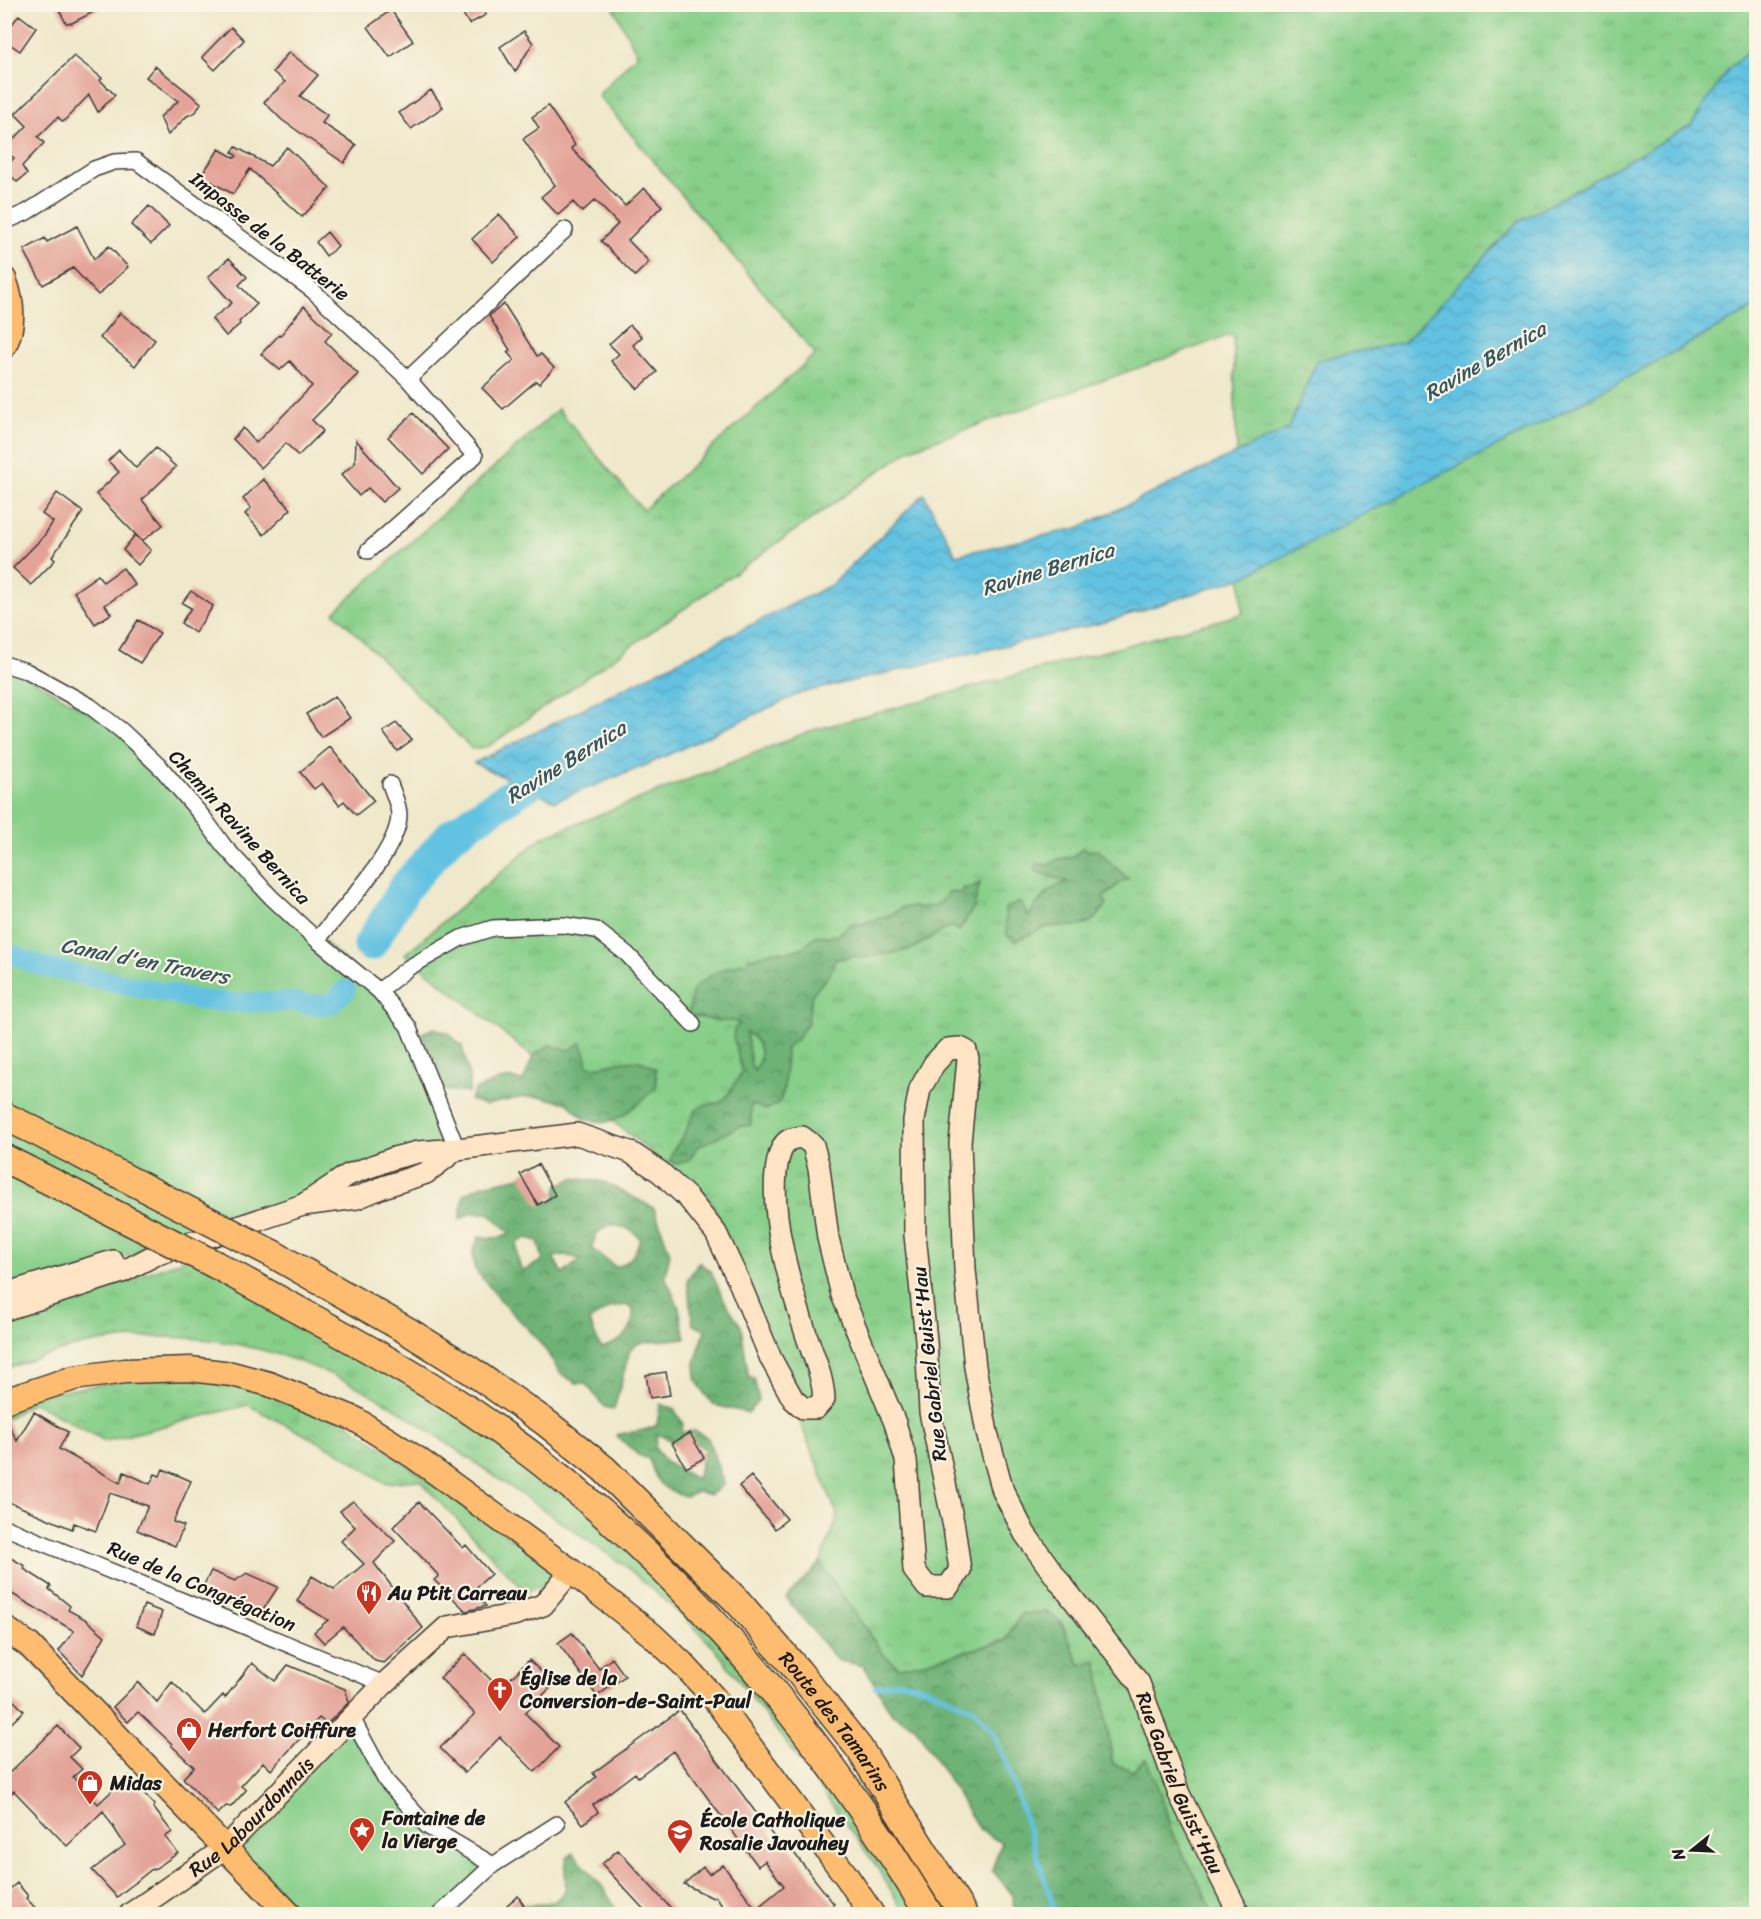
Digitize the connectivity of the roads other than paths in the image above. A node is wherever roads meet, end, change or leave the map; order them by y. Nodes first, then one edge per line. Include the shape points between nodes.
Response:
1 (4, 222) edge
2 (565, 230) dead end
3 (4, 279) edge
4 (4, 346) edge
5 (408, 379) junction
6 (368, 551) dead end
7 (4, 664) edge
8 (390, 784) dead end
9 (317, 940) junction
10 (380, 991) junction
11 (693, 1024) dead end
12 (4, 1116) edge
13 (457, 1149) junction
14 (4, 1158) edge
15 (303, 1205) junction
16 (155, 1255) junction
17 (4, 1294) edge
18 (4, 1310) edge
19 (4, 1401) edge
20 (4, 1527) edge
21 (569, 1574) junction
22 (4, 1628) edge
23 (384, 1684) junction
24 (352, 1718) junction
25 (557, 1824) dead end
26 (225, 1848) junction
27 (493, 1865) junction
28 (130, 1914) edge
29 (289, 1914) edge
30 (440, 1914) edge
31 (872, 1914) edge
32 (929, 1914) edge
33 (963, 1914) edge
34 (1239, 1914) edge

1 - 5 street, Impasse de la Batterie via 27,212 94,169 114,162 136,161 312,290
2 - 5 street
3 - 4 main road via 11,298 11,321
5 - 6 street, Impasse de la Batterie via 475,456
7 - 9 street, Chemin Ravine Bernica via 26,671 90,706 122,731 162,769 270,897
8 - 9 street via 399,813 396,836
9 - 10 street, Chemin Ravine Bernica
10 - 11 street via 408,968 461,938 492,928 563,925 596,930 627,954
10 - 13 street, Chemin Ravine Bernica via 408,1026
12 - 33 highway, Route des Tamarins, bridge via 273,1254 415,1336 545,1422 604,1469 739,1603 798,1671 859,1748
13 - 15 main road via 394,1158 348,1175
13 - 15 main road via 426,1173 357,1198
13 - 34 main road, Rue Gabriel Guist'Hau via 577,1134 630,1152 660,1172 688,1198 716,1233 771,1359 793,1399 804,1408 816,1408 824,1399 823,1382 786,1262 775,1173 781,1149 789,1139 802,1137 813,1145 842,1296 895,1423 906,1460 914,1570 927,1587 948,1587 960,1570 930,1412 915,1235 914,1120 920,1089 934,1064 948,1049 966,1051 960,1143 965,1270 975,1367 1003,1491 1032,1543 1139,1683 1179,1794
14 - 32 highway, Route des Tamarins, bridge via 216,1265 405,1370 545,1465 662,1566 749,1660 855,1801
15 - 16 main road
16 - 17 main road via 112,1261
16 - 18 main road via 122,1272
19 - 21 main road via 74,1378 125,1371 189,1369 232,1374 269,1384 355,1419 416,1458
20 - 23 street, Rue de la Congrégation
21 - 23 main road, Rue Labourdonnais via 543,1605 513,1615 447,1627
21 - 31 main road via 652,1635 714,1698
22 - 26 main road via 29,1645
23 - 24 main road, Rue Labourdonnais
24 - 26 main road, Rue Labourdonnais
24 - 27 street via 386,1781 427,1826
25 - 27 street
26 - 28 main road, Rue Labourdonnais
26 - 29 main road
27 - 30 street

